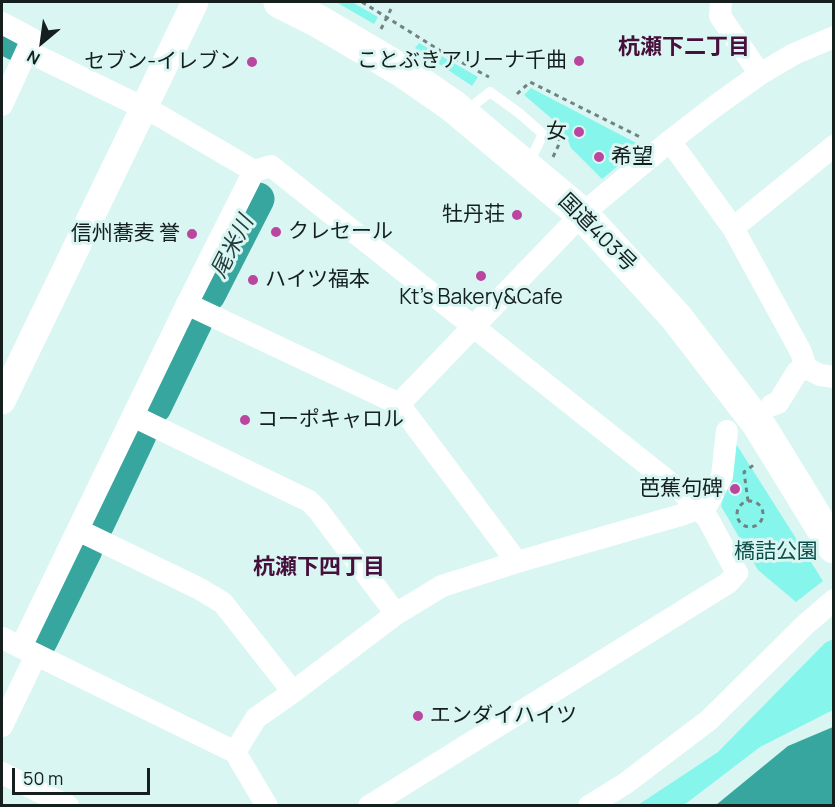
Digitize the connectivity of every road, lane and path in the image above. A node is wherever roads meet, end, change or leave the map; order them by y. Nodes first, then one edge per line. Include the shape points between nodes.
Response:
1 (195, 2) edge
2 (280, 2) edge
3 (362, 2) edge
4 (721, 2) edge
5 (391, 9) dead end
6 (387, 17) junction
7 (2, 23) edge
8 (379, 33) dead end
9 (834, 37) edge
10 (27, 51) junction
11 (760, 74) junction
12 (489, 77) dead end
13 (516, 96) dead end
14 (2, 105) edge
15 (144, 109) junction
16 (557, 134) dead end
17 (666, 144) junction
18 (834, 146) edge
19 (539, 164) junction
20 (254, 171) junction
21 (582, 214) junction
22 (733, 228) junction
23 (188, 304) junction
24 (473, 327) junction
25 (806, 368) junction
26 (834, 377) edge
27 (2, 401) edge
28 (399, 404) junction
29 (772, 405) dead end
30 (133, 416) junction
31 (727, 431) dead end
32 (756, 464) dead end
33 (748, 501) junction
34 (699, 509) junction
35 (78, 530) junction
36 (834, 547) edge
37 (517, 562) junction
38 (834, 600) edge
39 (396, 614) junction
40 (19, 647) edge
41 (293, 692) junction
42 (2, 726) edge
43 (235, 752) junction
44 (2, 773) edge
45 (68, 806) edge
46 (267, 806) edge
47 (369, 806) edge
48 (589, 806) edge

1 - 15 street
2 - 19 highway, 国道403号 via 400,70
3 - 6 path
4 - 11 street via 720,16
5 - 6 path
6 - 8 path
6 - 12 path
7 - 10 street via 32,39
9 - 11 street
10 - 14 street
10 - 15 street
11 - 17 street
13 - 17 path via 530,82
15 - 20 street
15 - 27 street
16 - 19 path via 560,141
17 - 21 street
17 - 22 street
18 - 22 street
19 - 21 highway, 国道403号
20 - 23 street
20 - 24 street via 271,166
21 - 24 street
21 - 36 highway, 国道403号 via 676,317 752,416
22 - 25 street
23 - 28 street
23 - 30 street
24 - 28 street
24 - 34 street
25 - 26 street
25 - 29 street via 797,372 778,403
28 - 37 street
30 - 35 street
30 - 39 street via 309,501
31 - 34 street via 722,476 707,505
32 - 33 path via 744,472
33 - 33 path via 741,504 737,515 740,523 752,527 762,520 763,512 756,502
34 - 37 street
34 - 47 street via 737,573 728,583
35 - 40 street
35 - 41 street via 223,603
37 - 39 street via 442,586
38 - 48 street via 709,720
39 - 41 street
40 - 42 street
40 - 43 street
41 - 43 street via 256,718
43 - 46 street
44 - 45 street

